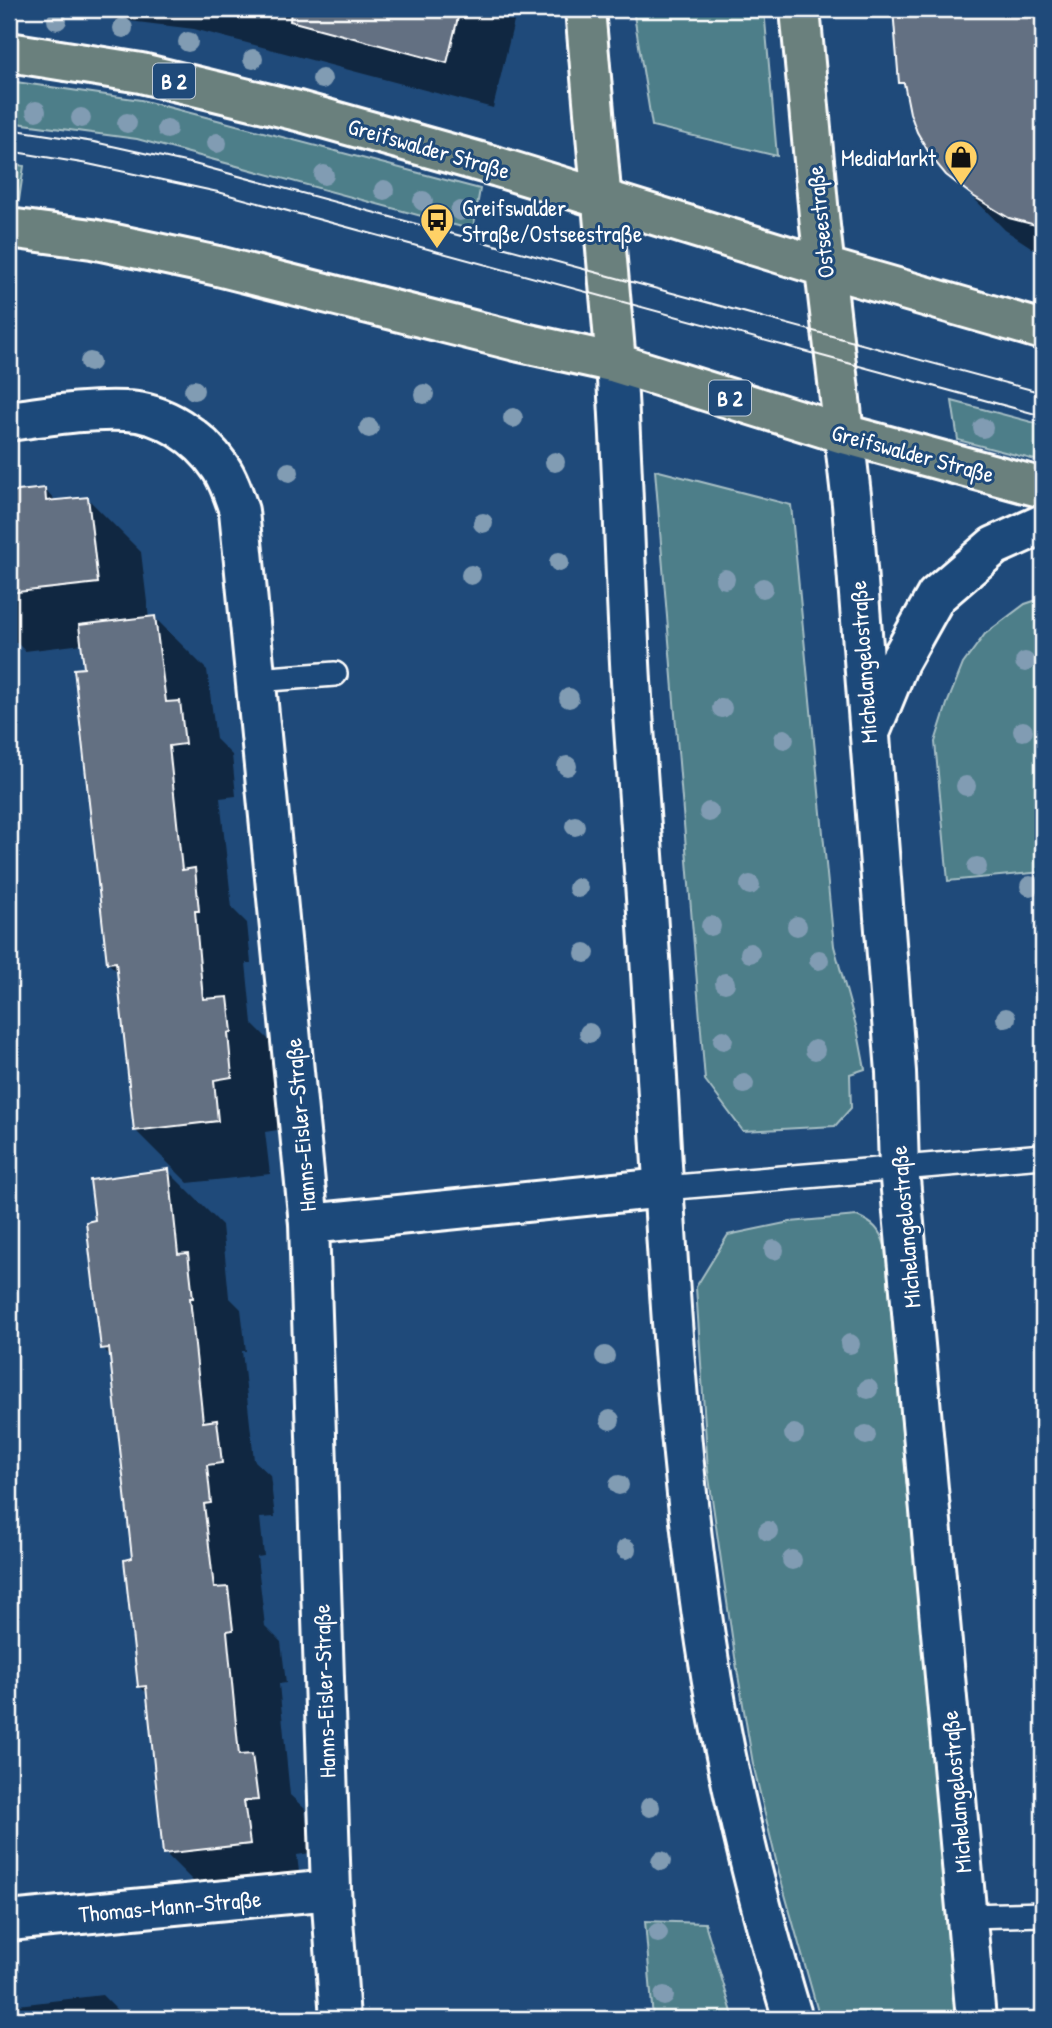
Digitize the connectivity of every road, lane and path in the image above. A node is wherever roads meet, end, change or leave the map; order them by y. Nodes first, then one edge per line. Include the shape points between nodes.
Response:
1 (585, 9) edge
2 (800, 9) edge
3 (9, 52) edge
4 (603, 200) junction
5 (9, 228) edge
6 (824, 267) junction
7 (1043, 330) edge
8 (617, 363) junction
9 (9, 421) edge
10 (844, 434) junction
11 (1043, 488) edge
12 (1043, 524) edge
13 (335, 674) dead end
14 (256, 680) junction
15 (869, 737) junction
16 (1043, 1156) edge
17 (899, 1168) junction
18 (664, 1188) junction
19 (309, 1224) junction
20 (331, 1890) junction
21 (1043, 1914) edge
22 (967, 1916) junction
23 (9, 1922) edge
24 (340, 2019) edge
25 (793, 2019) edge
26 (976, 2019) edge

1 - 4 main road
2 - 6 main road, Ostseestraße
3 - 4 main road, Greifswalder Straße / B 2 via 141,73 298,111
4 - 6 main road, Greifswalder Straße / B 2
4 - 8 main road
5 - 8 main road, Greifswalder Straße / B 2 via 92,239 218,266
6 - 7 main road, Greifswalder Straße / B 2
6 - 10 main road, Ostseestraße
8 - 10 main road, Greifswalder Straße / B 2
8 - 18 main road via 631,682
9 - 14 main road, Hanns-Eisler-Straße via 129,411 151,415 199,442 220,467 239,511
10 - 11 main road, Greifswalder Straße / B 2
10 - 15 main road, Michelangelostraße
12 - 15 main road via 995,546 936,596 899,662
13 - 14 lane
14 - 19 main road, Hanns-Eisler-Straße
15 - 17 main road, Michelangelostraße via 896,1072
16 - 17 lane
17 - 18 lane
17 - 22 main road, Michelangelostraße
18 - 19 main road
18 - 25 main road via 683,1458 706,1645 735,1799
19 - 20 main road, Hanns-Eisler-Straße
20 - 23 main road, Thomas-Mann-Straße
20 - 24 main road, Hanns-Eisler-Straße
21 - 22 lane
22 - 26 main road, Michelangelostraße

